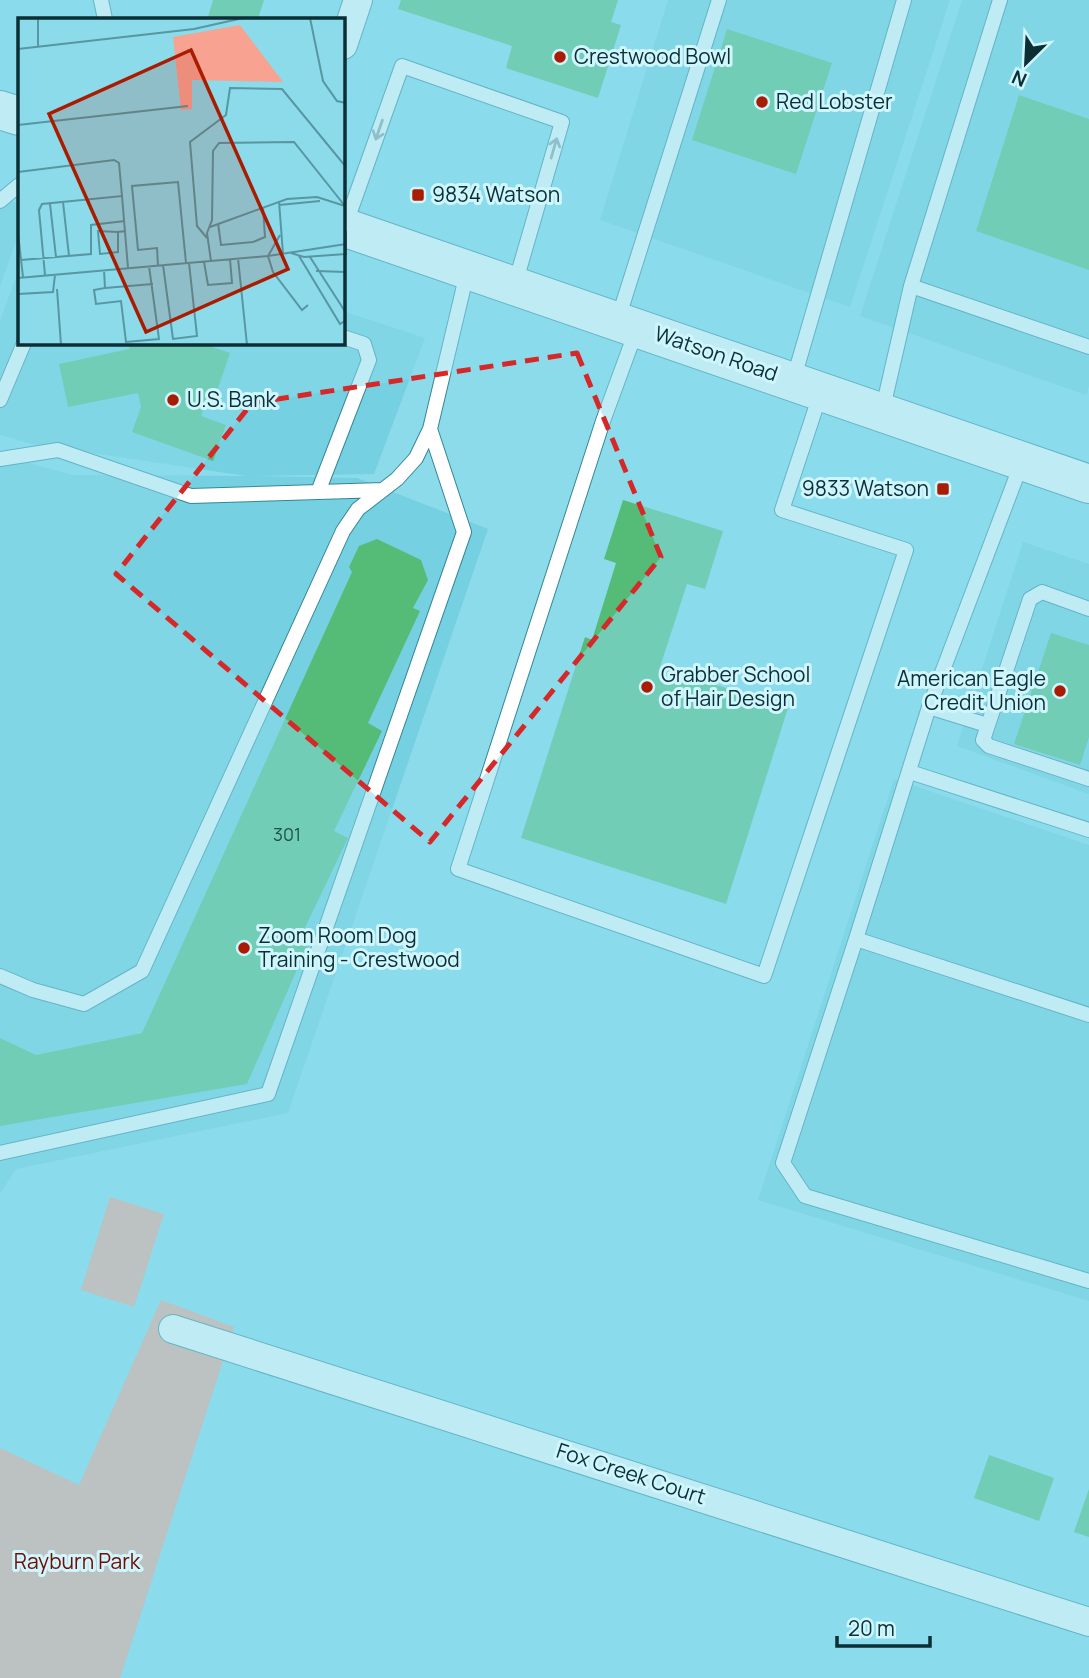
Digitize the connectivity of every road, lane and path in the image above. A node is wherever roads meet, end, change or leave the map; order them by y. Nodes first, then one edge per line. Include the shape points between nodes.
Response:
1 (101, 0) edge
2 (358, 0) edge
3 (719, 0) edge
4 (904, 0) edge
5 (1000, 0) edge
6 (106, 18) edge
7 (345, 39) edge
8 (0, 110) edge
9 (18, 117) edge
10 (18, 186) edge
11 (0, 201) edge
12 (345, 224) edge
13 (345, 227) edge
14 (468, 270) junction
15 (515, 284) junction
16 (911, 286) junction
17 (628, 324) junction
18 (345, 338) edge
19 (23, 345) edge
20 (1089, 348) edge
21 (808, 385) junction
22 (0, 400) edge
23 (882, 412) junction
24 (430, 429) junction
25 (0, 459) edge
26 (1022, 461) junction
27 (1089, 484) edge
28 (383, 489) junction
29 (318, 492) junction
30 (1089, 609) edge
31 (929, 707) junction
32 (987, 725) junction
33 (910, 772) junction
34 (1089, 779) edge
35 (1089, 830) edge
36 (856, 939) junction
37 (0, 976) edge
38 (1089, 1015) edge
39 (0, 1153) edge
40 (1089, 1281) edge
41 (173, 1329) dead end
42 (1089, 1622) edge

1 - 6 lane
2 - 7 street
3 - 17 lane
4 - 21 lane
5 - 16 lane
8 - 9 main road
10 - 11 lane
15 -> 12 lane via 562,122 402,66
13 - 14 main road, Watson Road
14 - 15 main road, Watson Road
14 - 24 lane
15 - 17 main road, Watson Road
16 - 20 lane
16 - 23 lane
17 - 21 main road, Watson Road
17 - 21 lane via 598,434 458,869 764,976 906,550 782,510
18 - 29 lane via 364,344 369,360
19 - 22 lane
21 - 23 main road, Watson Road
23 - 26 main road, Watson Road
24 - 28 lane via 416,458
24 - 39 lane via 464,532 268,1094
25 - 29 lane via 58,450 191,496
26 - 27 main road, Watson Road
26 - 31 lane
28 - 29 lane
28 - 37 lane via 358,509 343,531 142,971 84,1004
30 - 32 lane via 1042,592 1030,599
31 - 32 lane
31 - 33 lane
32 - 34 lane via 983,740 989,746
33 - 35 lane
33 - 36 lane
36 - 38 lane
36 - 40 lane via 783,1163 805,1196
41 - 42 street, Fox Creek Court

